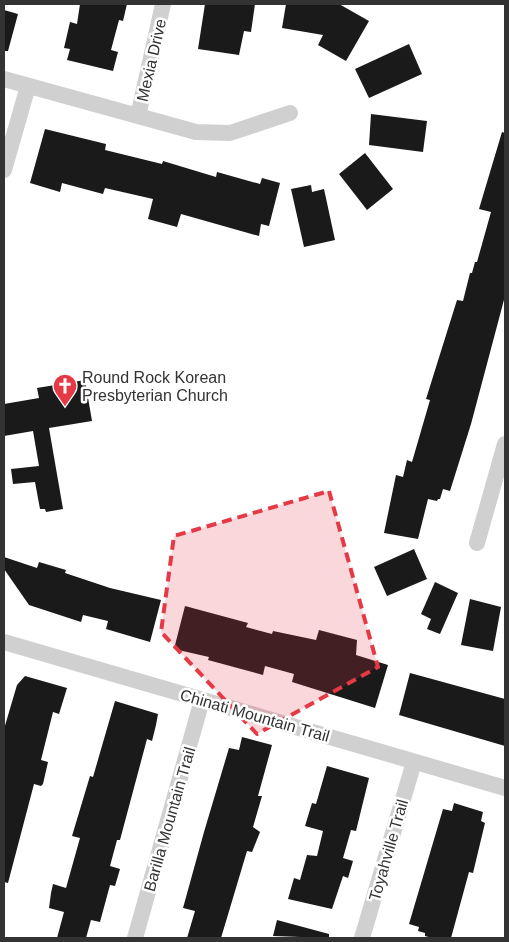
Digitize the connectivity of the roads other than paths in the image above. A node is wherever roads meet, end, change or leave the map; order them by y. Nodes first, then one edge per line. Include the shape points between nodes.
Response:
1 (163, 4) edge
2 (4, 79) edge
3 (28, 86) junction
4 (290, 113) dead end
5 (138, 116) junction
6 (4, 170) edge
7 (505, 444) edge
8 (477, 542) dead end
9 (4, 642) edge
10 (202, 700) junction
11 (414, 762) junction
12 (505, 788) edge
13 (135, 938) edge
14 (362, 938) edge

1 - 5 street, Mexia Drive
2 - 3 street
3 - 5 street
3 - 6 street
4 - 5 street via 230,133 196,132
7 - 8 street
9 - 10 street, Chinati Mountain Trail
10 - 11 street, Chinati Mountain Trail
10 - 13 street, Barilla Mountain Trail
11 - 12 street, Chinati Mountain Trail
11 - 14 street, Toyahville Trail

